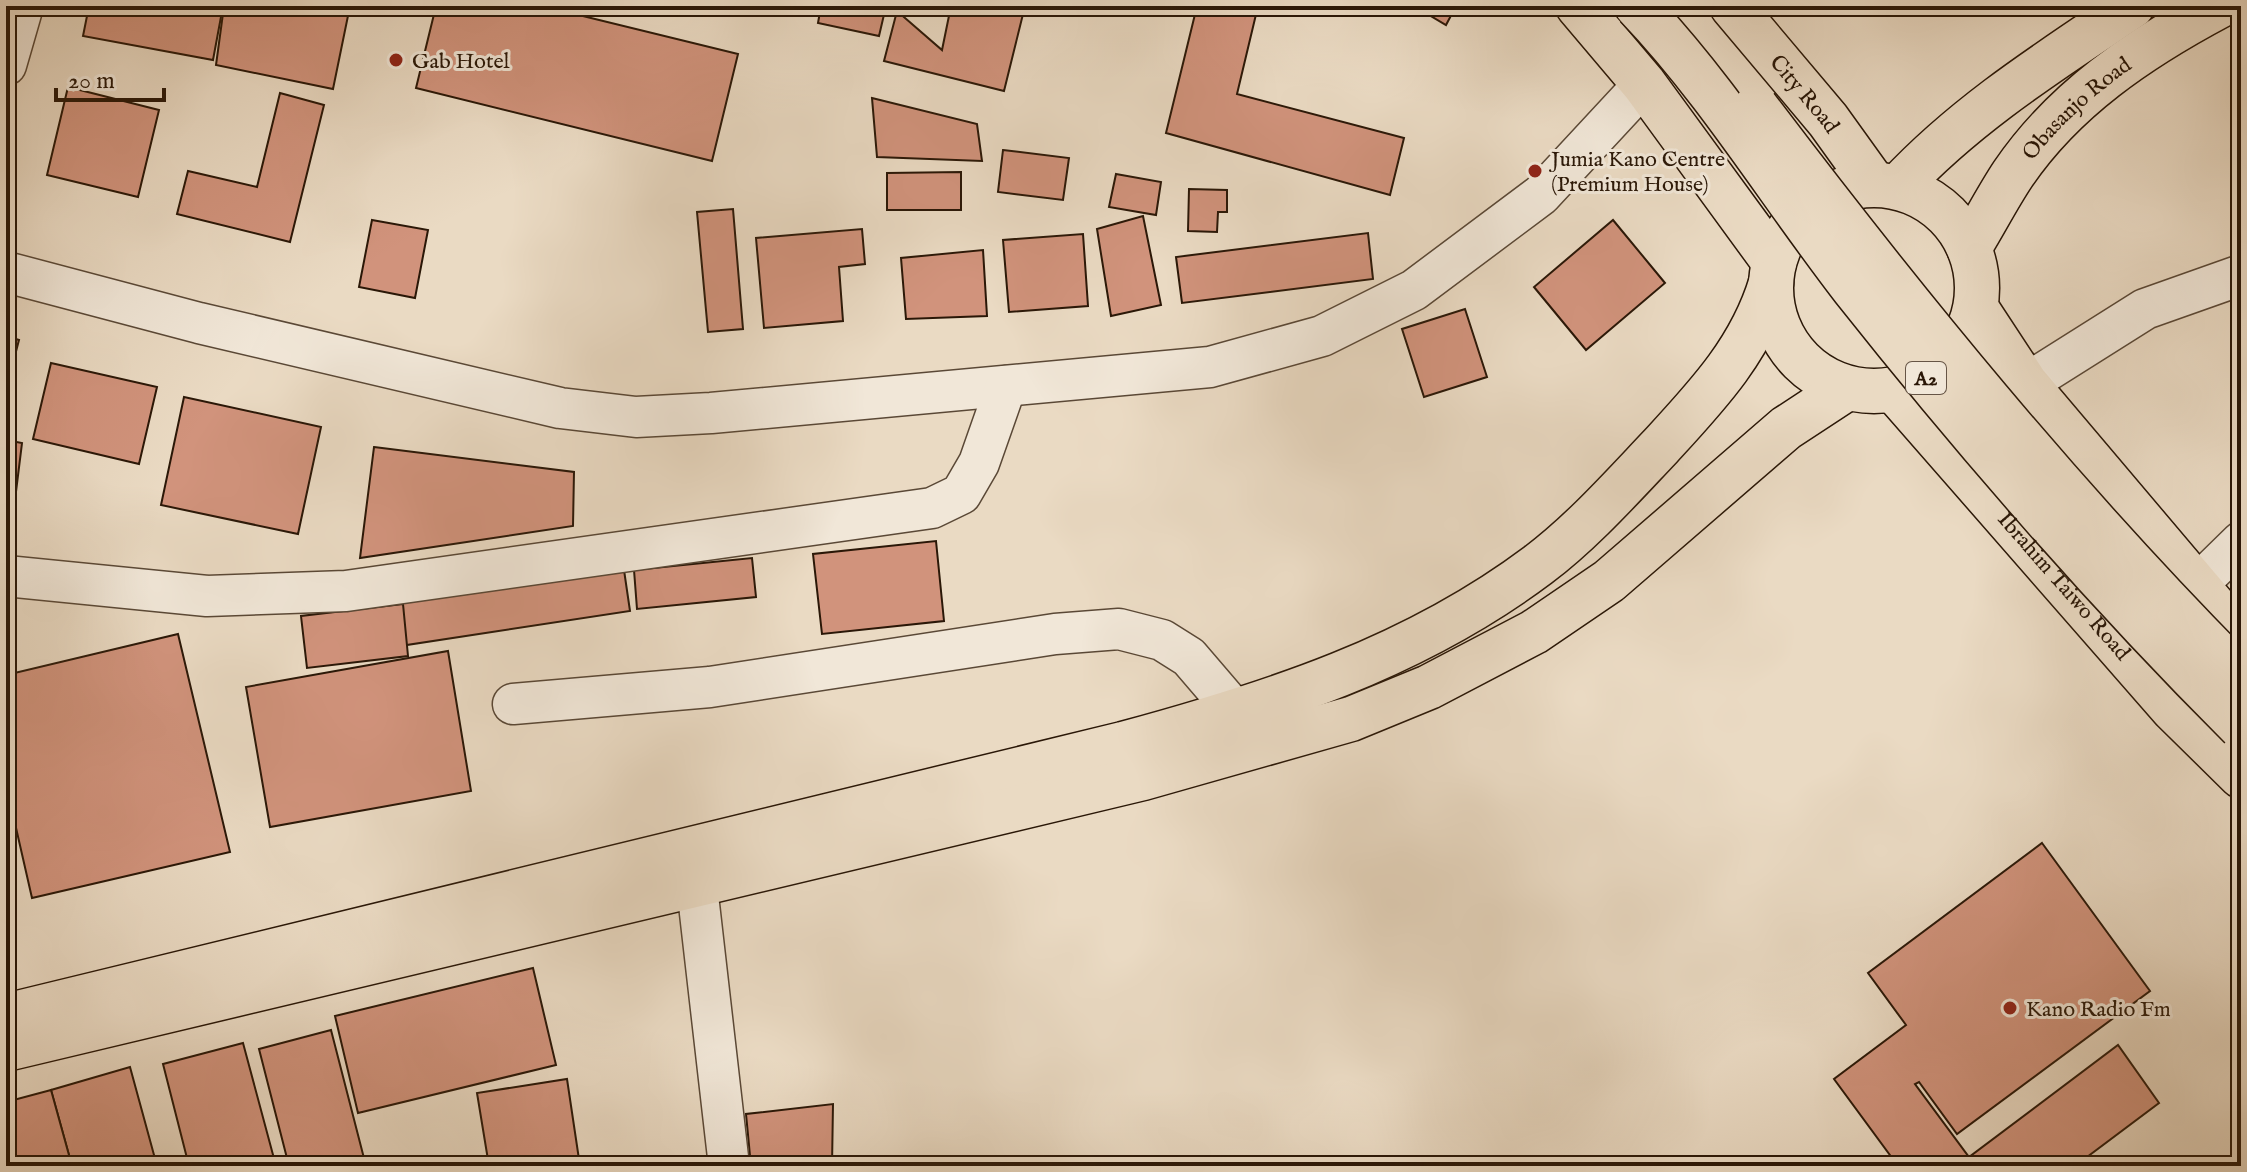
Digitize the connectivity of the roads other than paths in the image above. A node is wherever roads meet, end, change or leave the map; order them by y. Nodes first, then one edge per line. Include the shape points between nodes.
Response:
1 (23, 6) edge
2 (1578, 6) edge
3 (1637, 6) edge
4 (1678, 6) edge
5 (1732, 6) edge
6 (2132, 6) edge
7 (2219, 6) edge
8 (6, 65) edge
9 (1644, 84) junction
10 (1886, 186) junction
11 (1969, 248) junction
12 (6, 272) edge
13 (1773, 273) junction
14 (2241, 275) edge
15 (1976, 308) junction
16 (2026, 384) junction
17 (1006, 386) junction
18 (1847, 388) junction
19 (1895, 391) junction
20 (2241, 542) edge
21 (6, 576) edge
22 (2196, 586) junction
23 (2241, 638) edge
24 (2241, 677) edge
25 (513, 704) dead end
26 (1237, 713) junction
27 (2241, 727) edge
28 (2241, 776) edge
29 (696, 866) junction
30 (6, 1016) edge
31 (6, 1049) edge
32 (729, 1166) edge

1 - 8 street
2 - 9 main road
3 - 27 main road, A2, bridge via 1674,45 1853,287 2039,515
4 - 24 main road, A2, bridge via 1970,379
5 - 10 main road, City Road
6 - 10 main road, Obasanjo Road via 1973,117
7 - 11 main road, Obasanjo Road via 2107,74 2049,129 2013,174
9 - 13 main road
9 - 17 street via 1541,195 1414,290 1322,336 1210,367
10 - 11 main road via 1928,200 1952,220
10 - 13 main road via 1841,190 1811,206 1788,231
11 - 15 main road via 1977,277
12 - 17 street via 560,408 636,417
13 - 18 main road via 1773,311 1783,338 1799,360
13 - 26 main road via 1760,319 1699,405 1540,564 1452,623 1354,671
14 - 16 street via 2145,309
15 - 16 main road
15 - 19 main road via 1948,361
16 - 22 main road
17 - 21 street via 979,463 961,494 932,508 346,591 207,596
18 - 19 main road
18 - 29 main road via 1786,428 1609,581 1534,632 1429,687 1351,719 1253,749
19 - 28 main road, Ibrahim Taiwo Road / A2 via 2173,709
20 - 22 street
22 - 23 main road
25 - 26 street via 710,687 1055,634 1119,629 1162,640 1189,657
26 - 29 main road
29 - 30 main road
29 - 31 main road
29 - 32 street

